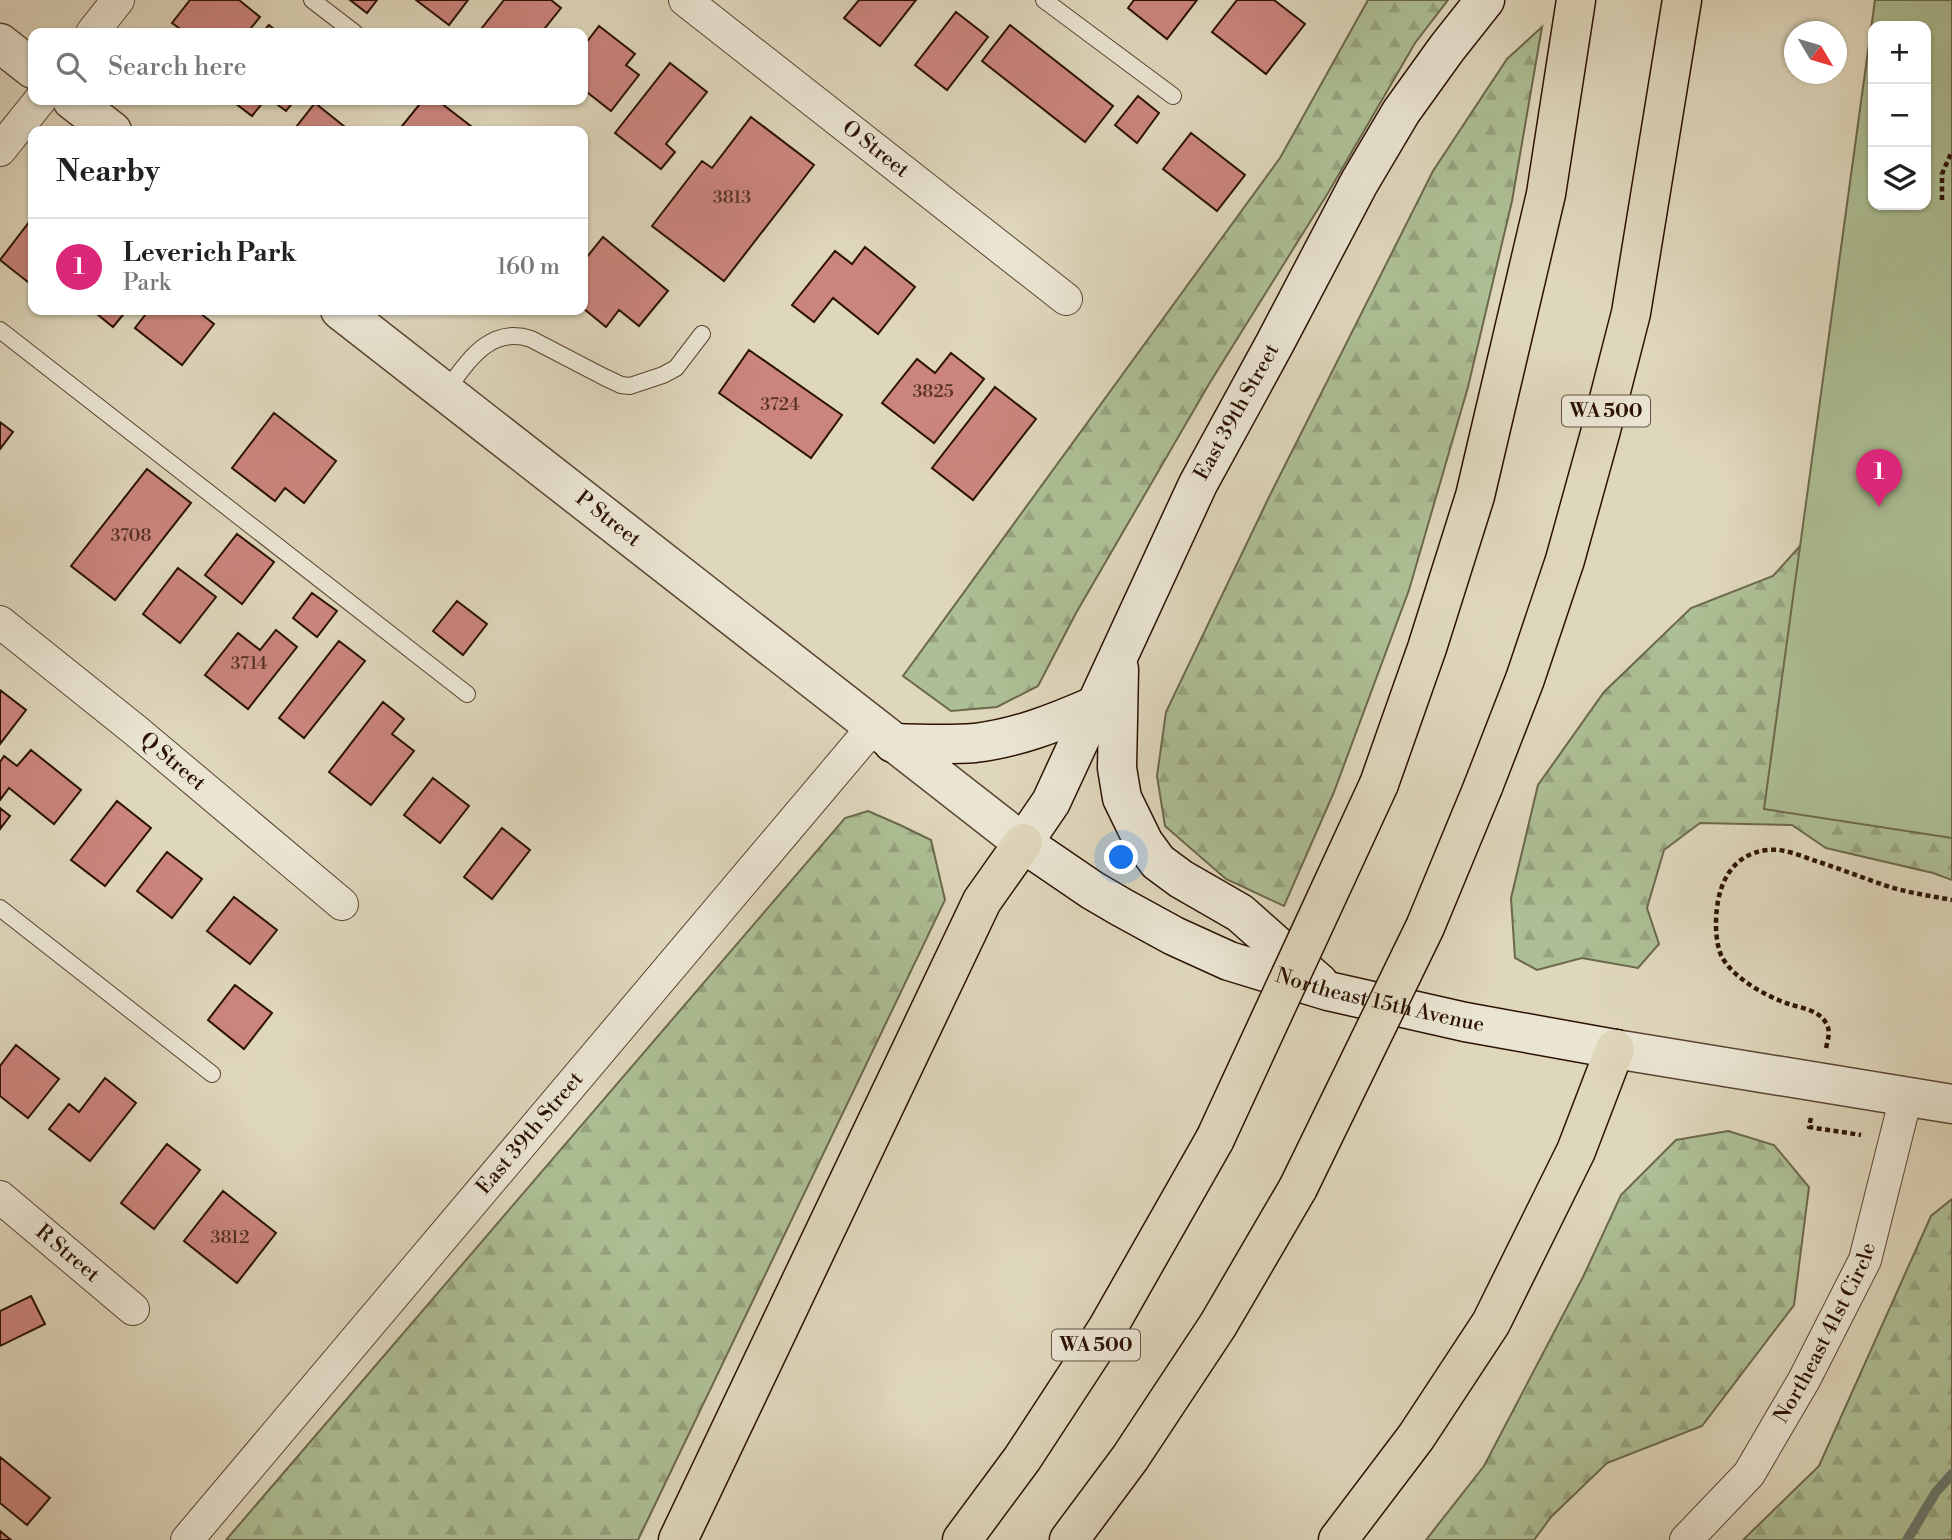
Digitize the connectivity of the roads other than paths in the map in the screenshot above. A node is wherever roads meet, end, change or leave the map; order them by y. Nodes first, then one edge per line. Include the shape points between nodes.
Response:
1 (118, 0) edge
2 (312, 0) edge
3 (685, 0) edge
4 (1044, 0) edge
5 (1485, 0) edge
6 (1576, 0) edge
7 (1680, 11) edge
8 (96, 28) edge
9 (348, 28) edge
10 (0, 43) edge
11 (28, 65) edge
12 (1173, 96) dead end
13 (36, 105) edge
14 (78, 105) edge
15 (106, 126) edge
16 (0, 150) edge
17 (1066, 299) dead end
18 (346, 315) edge
19 (0, 330) edge
20 (702, 334) dead end
21 (444, 392) junction
22 (0, 622) edge
23 (1120, 651) junction
24 (467, 694) dead end
25 (1094, 706) junction
26 (883, 735) junction
27 (1023, 843) junction
28 (342, 904) dead end
29 (0, 908) edge
30 (1328, 992) junction
31 (1615, 1049) junction
32 (212, 1074) dead end
33 (1906, 1097) junction
34 (1952, 1104) edge
35 (0, 1197) edge
36 (133, 1309) dead end
37 (187, 1540) edge
38 (678, 1540) edge
39 (962, 1540) edge
40 (1069, 1540) edge
41 (1338, 1540) edge
42 (1686, 1540) edge

1 - 8 street
2 - 9 lane
3 - 17 street, O Street
4 - 12 lane
5 - 23 main road, East 39th Street via 1401,112 1359,183 1198,484
6 - 39 highway, WA 500, bridge via 1546,194 1475,496 1379,784 1215,1139 1107,1328
7 - 40 highway, WA 500, bridge via 1631,313 1565,560 1483,787 1425,928 1298,1188 1218,1325
10 - 11 main road
13 - 16 street
14 - 15 main road
18 - 21 main road, P Street
19 - 24 lane
20 - 21 lane via 676,368 630,386 531,339 508,336 478,350
21 - 26 main road, P Street
22 - 28 street, Q Street
23 - 25 main road, East 39th Street
23 - 30 main road via 1117,768 1122,798 1144,843 1158,862 1181,879 1240,913
25 - 26 main road via 1049,726 974,743
25 - 27 main road, East 39th Street via 1051,802
26 - 27 main road, Northeast 15th Avenue
26 - 37 street, East 39th Street
27 - 30 main road, Northeast 15th Avenue via 1092,890 1174,936 1229,961
27 - 38 highway via 982,901
29 - 32 lane
30 - 31 main road, Northeast 15th Avenue
31 - 33 main road, Northeast 15th Avenue
31 - 41 highway via 1576,1151 1491,1323 1416,1437
33 - 34 main road, Northeast 15th Avenue
33 - 42 street, Northeast 41st Circle via 1866,1260 1749,1474
35 - 36 street, R Street

